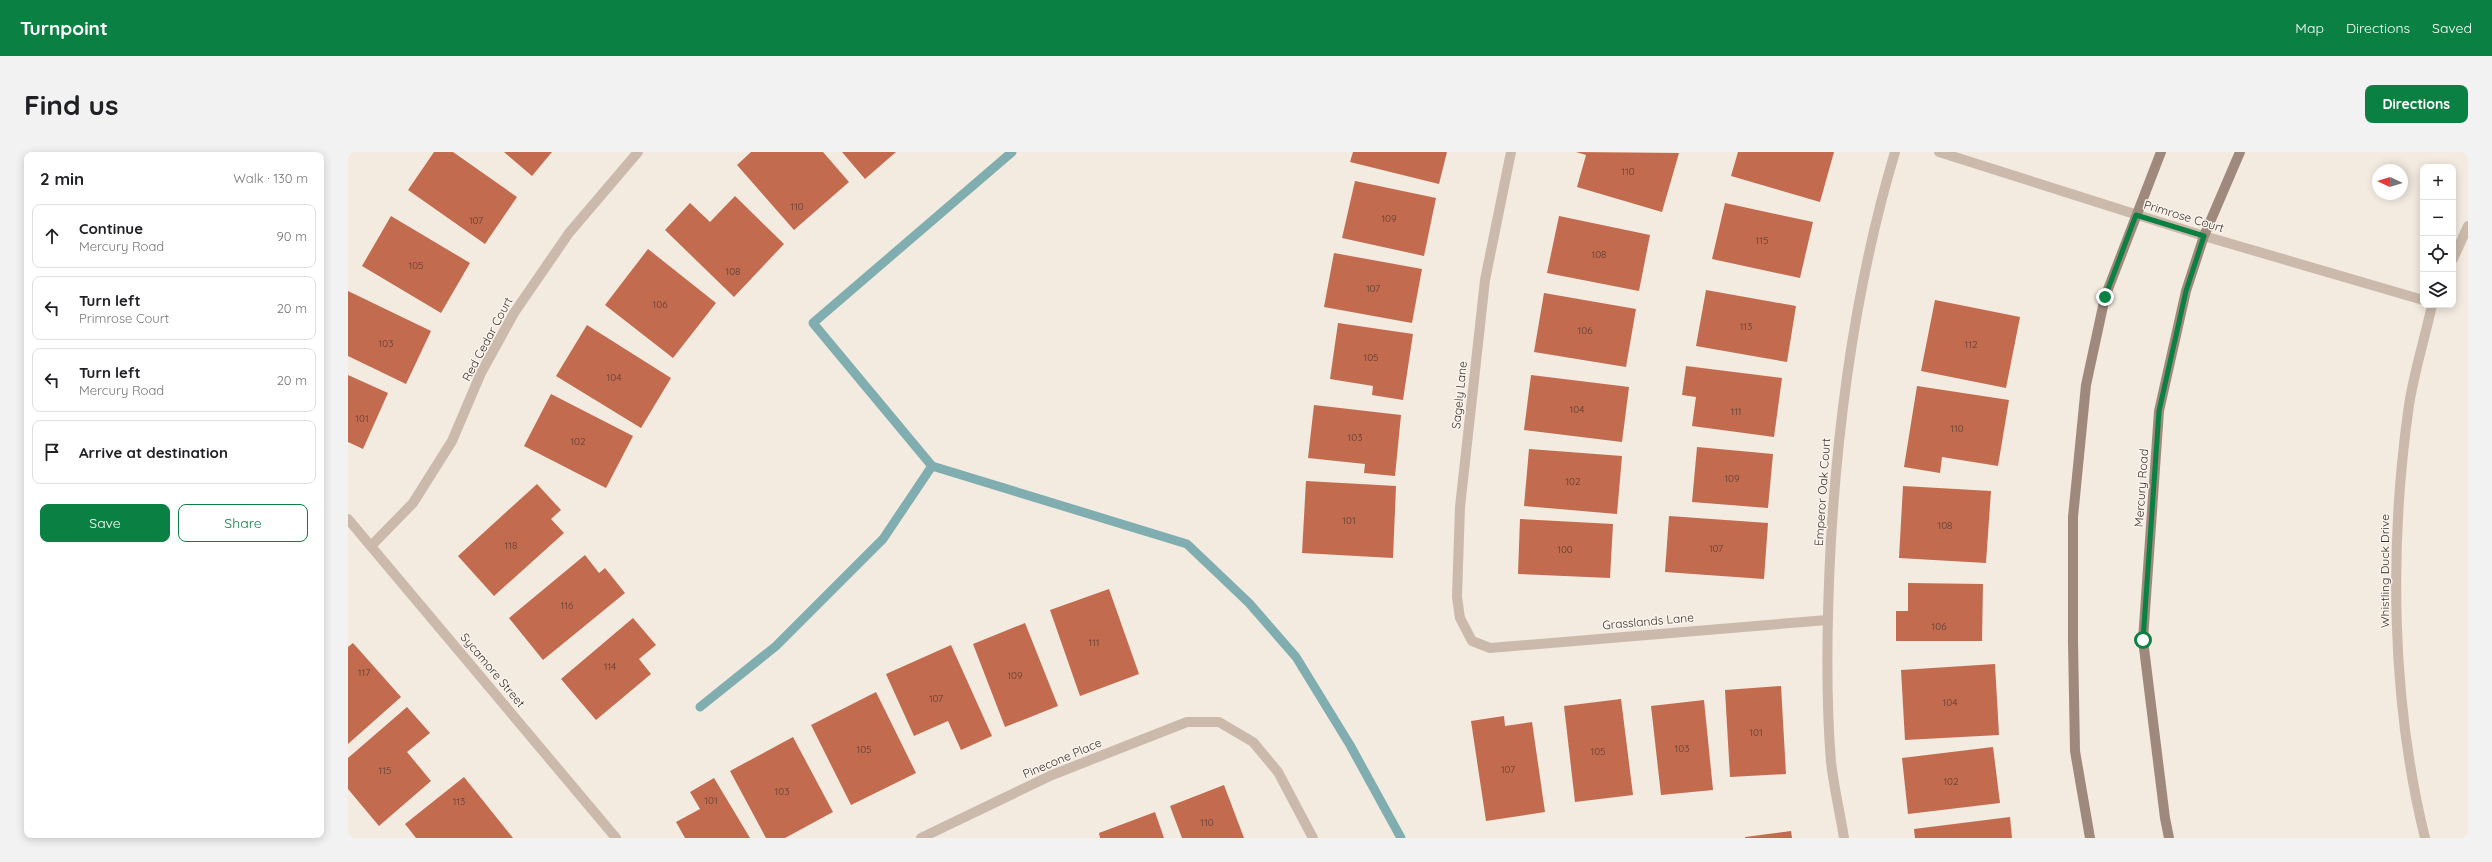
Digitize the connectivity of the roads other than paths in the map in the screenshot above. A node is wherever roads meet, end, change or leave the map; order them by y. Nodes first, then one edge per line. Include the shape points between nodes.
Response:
1 (638, 152) edge
2 (1511, 152) edge
3 (1895, 152) edge
4 (1939, 152) edge
5 (2161, 152) edge
6 (2240, 152) edge
7 (2136, 215) junction
8 (2468, 226) edge
9 (2204, 236) junction
10 (2456, 252) edge
11 (2420, 299) edge
12 (2431, 308) edge
13 (348, 519) edge
14 (372, 545) junction
15 (1827, 620) junction
16 (1472, 641) joint
17 (616, 838) edge
18 (921, 838) edge
19 (1313, 838) edge
20 (1844, 838) edge
21 (2090, 838) edge
22 (2169, 838) edge
23 (2425, 838) edge

1 - 14 street, Red Cedar Court via 569,233 518,307 481,373 452,441 413,503
2 - 16 street, Sagely Lane via 1485,280 1460,507 1457,597 1460,618
3 - 15 street, Emperor Oak Court via 1861,283 1845,379 1835,478
4 - 7 street, Primrose Court
5 - 7 main road
6 - 9 main road, Mercury Road
7 - 9 street, Primrose Court
7 - 21 main road via 2105,297 2086,385 2073,517 2074,751
8 - 10 street
9 - 11 street, Primrose Court
9 - 22 main road, Mercury Road via 2186,291 2159,411 2143,640
12 - 23 street, Whistling Duck Drive via 2410,404 2398,508 2397,643 2413,791
13 - 14 street, Sycamore Street
14 - 17 street, Sycamore Street
15 - 16 street, Grasslands Lane via 1490,648
15 - 20 street, Emperor Oak Court via 1832,763
18 - 19 street, Pinecone Place via 1052,775 1187,722 1219,722 1253,742 1278,772

